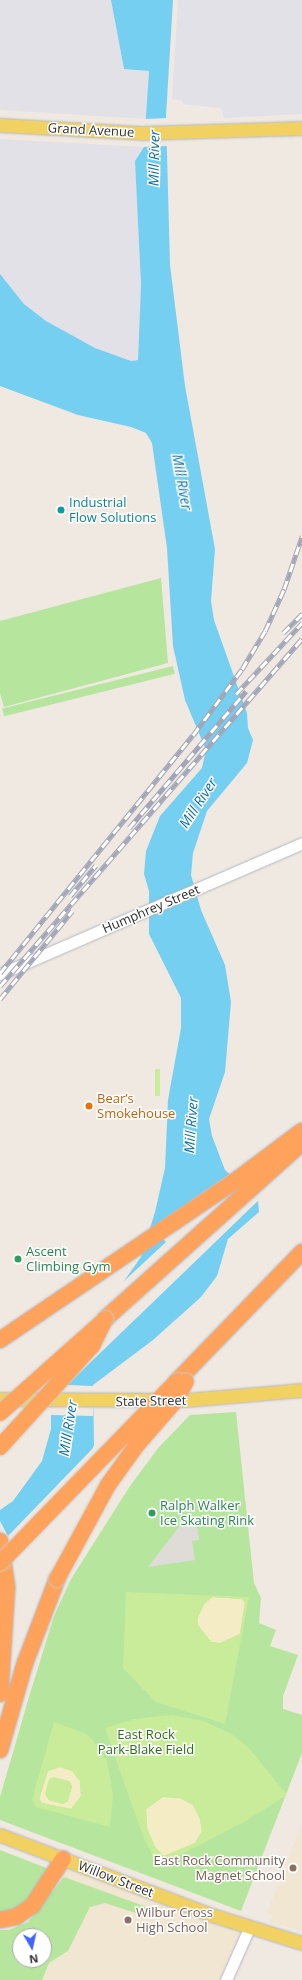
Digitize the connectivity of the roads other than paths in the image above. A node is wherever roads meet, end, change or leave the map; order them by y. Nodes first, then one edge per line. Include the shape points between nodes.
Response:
1 (0, 125) edge
2 (302, 128) edge
3 (302, 843) edge
4 (0, 974) edge
5 (302, 1131) edge
6 (302, 1143) edge
7 (248, 1181) junction
8 (302, 1252) edge
9 (105, 1319) junction
10 (0, 1340) edge
11 (184, 1377) junction
12 (302, 1390) edge
13 (0, 1399) edge
14 (0, 1412) edge
15 (0, 1447) edge
16 (0, 1541) edge
17 (0, 1564) edge
18 (0, 1694) edge
19 (0, 1750) edge
20 (0, 1835) edge
21 (63, 1859) junction
22 (0, 1920) edge
23 (249, 1928) junction
24 (302, 1943) edge
25 (226, 1980) edge

1 - 2 main road, Grand Avenue via 141,133
3 - 4 street, Humphrey Street
5 - 7 highway
6 - 7 highway
7 - 9 highway
7 - 10 highway via 103,1271
8 - 11 highway
9 - 14 highway, bridge
9 - 15 highway, bridge via 92,1346
11 - 17 highway, bridge
11 - 19 highway, bridge via 176,1400 136,1446 108,1485 57,1580 25,1663
12 - 13 main road, State Street via 214,1399
16 - 18 highway via 7,1570 7,1608
20 - 21 main road, Willow Street
21 - 22 highway via 33,1905 16,1917
21 - 23 main road, Willow Street
23 - 24 main road, Willow Street
23 - 25 street

